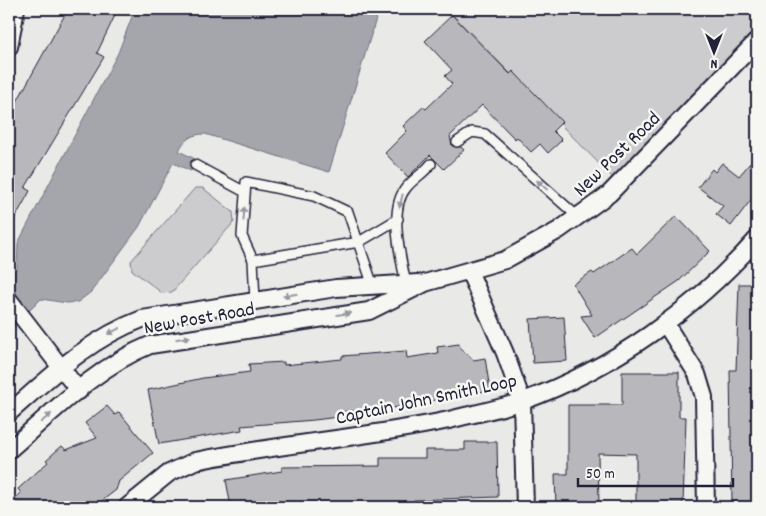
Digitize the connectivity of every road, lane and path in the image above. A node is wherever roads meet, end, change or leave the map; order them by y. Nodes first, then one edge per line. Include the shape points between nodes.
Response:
1 (16, 9) edge
2 (757, 42) edge
3 (9, 47) edge
4 (457, 142) dead end
5 (431, 164) dead end
6 (195, 165) dead end
7 (245, 192) junction
8 (578, 217) junction
9 (398, 219) junction
10 (757, 239) edge
11 (359, 242) junction
12 (254, 260) junction
13 (469, 270) junction
14 (425, 282) junction
15 (406, 284) junction
16 (373, 286) junction
17 (9, 300) edge
18 (255, 301) junction
19 (665, 323) junction
20 (61, 367) junction
21 (79, 390) junction
22 (522, 401) junction
23 (9, 412) edge
24 (9, 450) edge
25 (127, 507) edge
26 (525, 507) edge
27 (706, 507) edge

1 - 3 street
2 - 8 street, New Post Road via 609,194
8 -> 4 lane via 485,134 472,132
5 -> 9 lane via 406,188 400,198
6 - 7 lane
7 - 11 lane via 246,182 314,196 340,207 348,212
12 -> 7 lane via 242,236
8 - 13 street, New Post Road via 505,260
9 - 11 lane
9 - 15 lane via 396,231
10 - 19 street, Captain John Smith Loop via 716,282
11 - 12 lane
11 - 16 lane
12 - 18 lane
13 - 14 street, New Post Road
13 - 22 street
14 - 15 street, New Post Road
21 -> 14 street, New Post Road via 126,354 150,344 369,311
15 - 16 street, New Post Road
16 -> 18 street, New Post Road via 336,288
17 - 20 street
18 -> 20 street, New Post Road via 142,319 100,338
19 - 22 street, Captain John Smith Loop via 594,368
19 - 27 street via 697,374 704,397
20 - 21 street
20 - 23 street, New Post Road
24 -> 21 street, New Post Road
22 - 25 street, Captain John Smith Loop via 409,428 195,462 169,474
22 - 26 street

